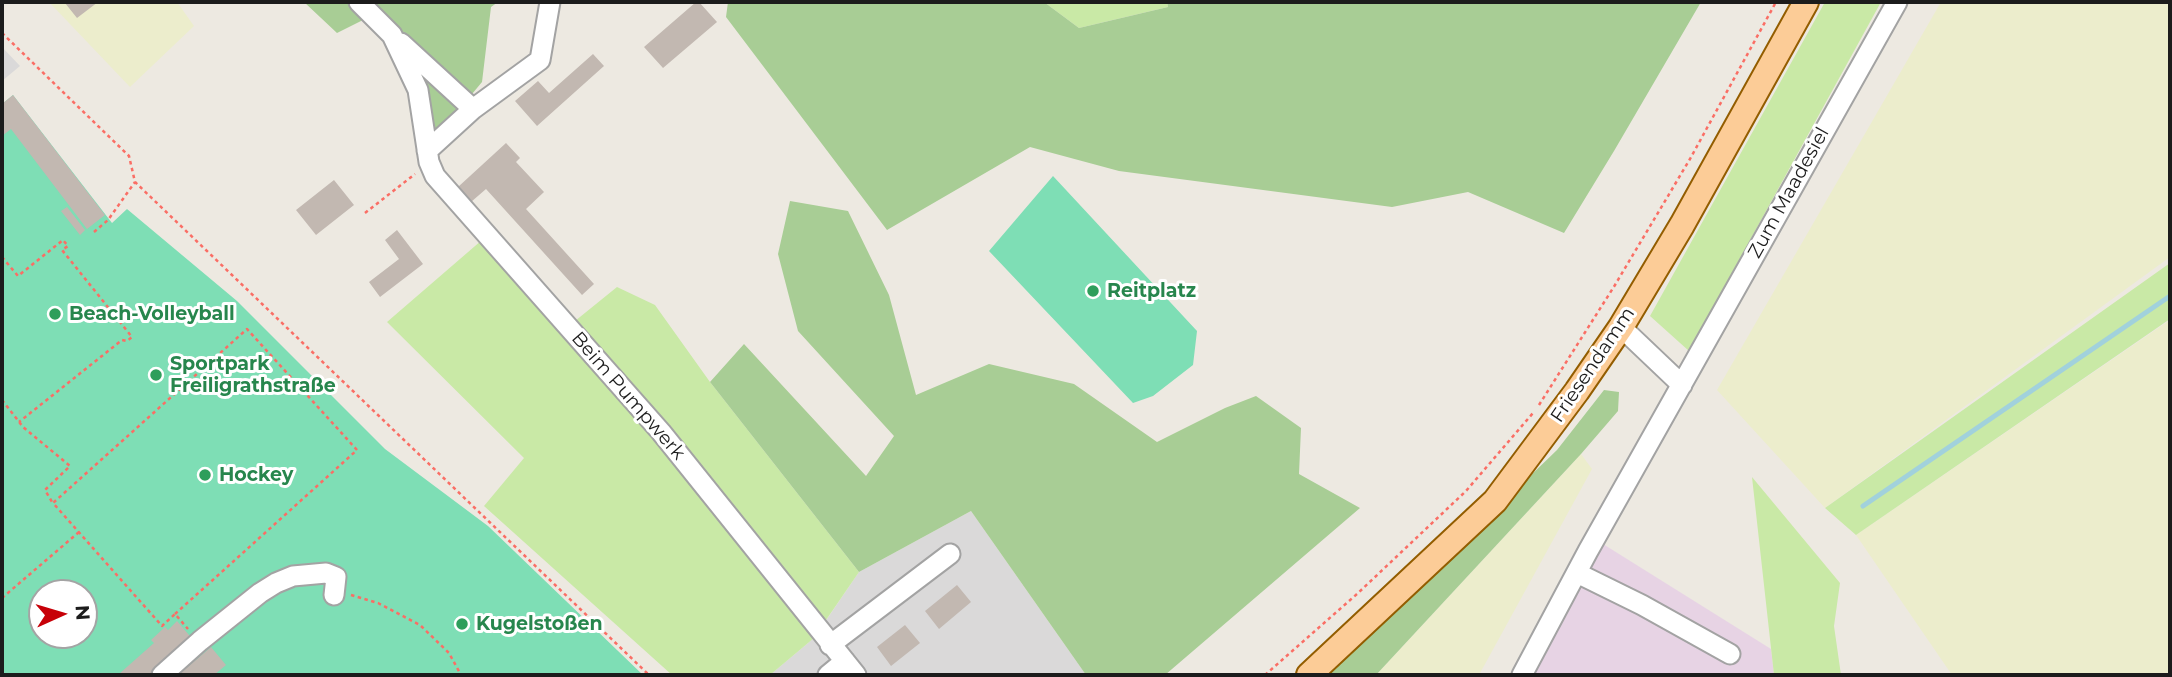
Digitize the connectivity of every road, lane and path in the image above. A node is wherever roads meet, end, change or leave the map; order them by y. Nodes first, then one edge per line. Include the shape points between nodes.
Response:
1 (359, 2) edge
2 (550, 2) edge
3 (1776, 2) edge
4 (1806, 2) edge
5 (1897, 2) edge
6 (2, 33) edge
7 (392, 35) junction
8 (473, 109) junction
9 (428, 156) junction
10 (135, 182) junction
11 (365, 213) dead end
12 (94, 232) dead end
13 (2, 257) edge
14 (1621, 327) junction
15 (1682, 385) junction
16 (2, 400) edge
17 (19, 422) junction
18 (52, 503) junction
19 (80, 532) junction
20 (950, 554) dead end
21 (1577, 573) junction
22 (334, 595) joint
23 (2, 598) edge
24 (175, 614) junction
25 (200, 641) junction
26 (830, 645) junction
27 (1730, 654) dead end
28 (850, 668) edge
29 (162, 675) edge
30 (461, 675) edge
31 (649, 675) edge
32 (828, 675) edge
33 (1265, 675) edge
34 (1309, 675) edge
35 (1522, 675) edge

1 - 7 street, Beim Pumpwerk
2 - 8 street via 540,60
3 - 33 path via 1690,159 1535,410 1466,491
4 - 14 main road, Friesendamm
5 - 15 street, Zum Maadesiel
6 - 10 path via 129,156
7 - 8 street, Beim Pumpwerk
7 - 9 street, Beim Pumpwerk via 418,90
8 - 9 street
9 - 11 path
9 - 26 street, Beim Pumpwerk via 435,176 661,432
10 - 12 path
10 - 31 path
13 - 17 path via 18,276 63,240 68,246 62,250 132,337 122,340
14 - 15 street
14 - 34 main road, Friesendamm via 1495,501
15 - 21 street, Zum Maadesiel
16 - 17 path
17 - 18 path via 70,466 45,490
18 - 19 path
18 - 24 path via 247,329 358,450
19 - 23 path
19 - 24 path via 162,626
20 - 26 street
21 - 27 street
21 - 35 street, Zum Maadesiel
22 - 25 street via 336,577 326,573 293,576 260,593
22 - 30 path via 378,603 420,625 449,653
24 - 25 path
25 - 29 street
26 - 28 street, Beim Pumpwerk
28 - 32 street

